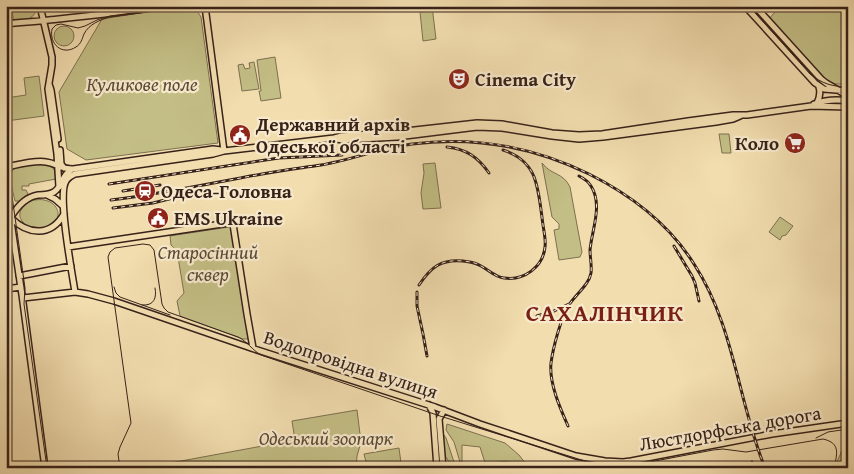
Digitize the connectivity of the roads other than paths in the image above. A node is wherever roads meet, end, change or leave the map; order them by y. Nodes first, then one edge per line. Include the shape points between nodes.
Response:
1 (40, 6) edge
2 (164, 6) edge
3 (204, 6) edge
4 (745, 6) edge
5 (755, 6) edge
6 (43, 20) junction
7 (6, 24) edge
8 (822, 79) junction
9 (818, 86) junction
10 (838, 90) junction
11 (848, 91) edge
12 (848, 96) edge
13 (814, 104) junction
14 (846, 105) edge
15 (224, 151) junction
16 (58, 152) junction
17 (44, 162) junction
18 (67, 170) junction
19 (6, 174) edge
20 (58, 187) junction
21 (6, 188) edge
22 (47, 195) junction
23 (63, 207) junction
24 (64, 214) junction
25 (8, 218) edge
26 (68, 248) junction
27 (71, 266) junction
28 (19, 276) junction
29 (21, 287) junction
30 (6, 289) edge
31 (75, 292) junction
32 (23, 298) junction
33 (254, 348) junction
34 (429, 405) junction
35 (435, 407) junction
36 (444, 410) junction
37 (848, 423) edge
38 (618, 462) joint
39 (45, 468) edge
40 (440, 468) edge

1 - 6 main road
2 - 6 main road
3 - 15 main road
4 - 9 main road
5 - 8 main road
6 - 7 main road
6 - 16 main road via 52,57 48,89
8 - 9 main road
8 - 10 main road
9 - 10 main road
9 - 13 main road via 820,92
10 - 11 main road
10 - 12 main road
13 - 14 main road
13 - 15 main road via 578,136 477,123
15 - 18 main road
16 - 17 main road
16 - 18 main road
17 - 18 main road
17 - 19 main road via 10,166
18 - 20 main road
18 - 20 main road
18 - 23 main road
20 - 22 main road
21 - 25 main road
22 - 23 main road
22 - 25 main road via 33,196
23 - 24 main road
24 - 25 main road via 55,226 41,231 24,228
24 - 26 main road
25 - 28 main road
26 - 27 main road
26 - 33 main road via 234,224
27 - 28 main road
27 - 31 main road
28 - 29 main road
29 - 30 main road
29 - 32 main road
31 - 32 main road, Водопровідна вулиця
31 - 33 main road, Водопровідна вулиця via 114,301
32 - 39 main road
33 - 34 main road, Водопровідна вулиця
34 - 35 main road, Водопровідна вулиця
34 - 40 main road via 433,413
35 - 36 main road, Водопровідна вулиця
35 - 40 main road
36 - 38 main road, Водопровідна вулиця via 576,456
36 - 40 main road via 439,419
37 - 38 main road, Люстдорфська дорога

